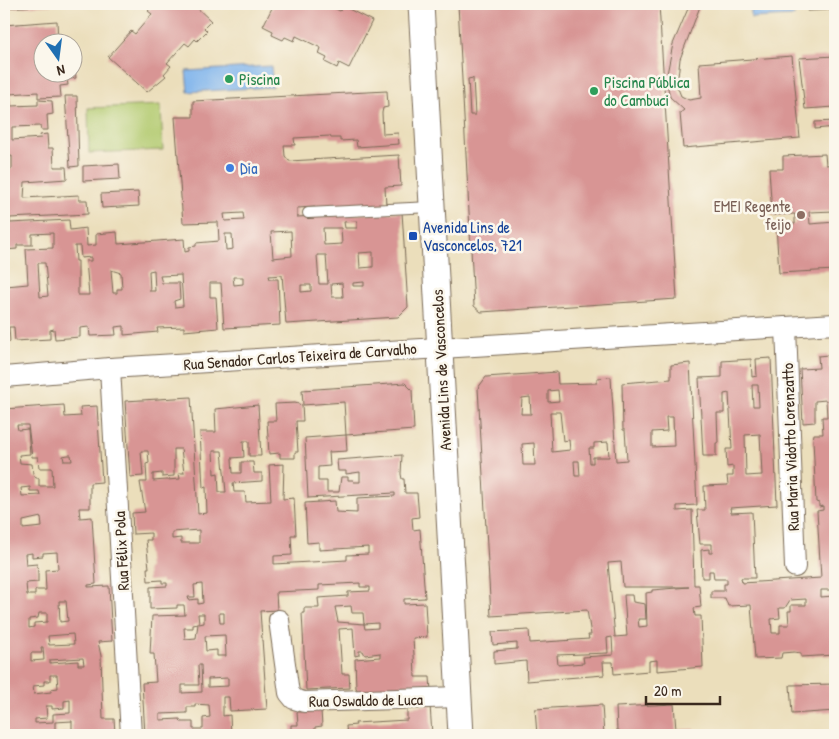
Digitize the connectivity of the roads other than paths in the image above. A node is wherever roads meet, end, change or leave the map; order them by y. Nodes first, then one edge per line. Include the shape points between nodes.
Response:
1 (421, 4) edge
2 (432, 206) junction
3 (308, 213) dead end
4 (835, 324) edge
5 (786, 327) junction
6 (440, 347) junction
7 (110, 368) junction
8 (4, 377) edge
9 (795, 567) dead end
10 (280, 620) dead end
11 (459, 697) junction
12 (130, 735) edge
13 (461, 735) edge

1 - 2 street, Avenida Lins de Vasconcelos
2 - 3 lane
2 - 6 street, Avenida Lins de Vasconcelos
4 - 5 street, Rua Senador Carlos Teixeira de Carvalho
5 - 6 street, Rua Senador Carlos Teixeira de Carvalho
5 - 9 street, Rua Maria Vidotto Lorenzatto
6 - 7 street, Rua Senador Carlos Teixeira de Carvalho
6 - 11 street, Avenida Lins de Vasconcelos
7 - 8 street, Rua Senador Carlos Teixeira de Carvalho
7 - 12 street, Rua Félix Pola
10 - 11 street, Rua Oswaldo de Luca via 289,693 294,699 304,702
11 - 13 street, Avenida Lins de Vasconcelos

